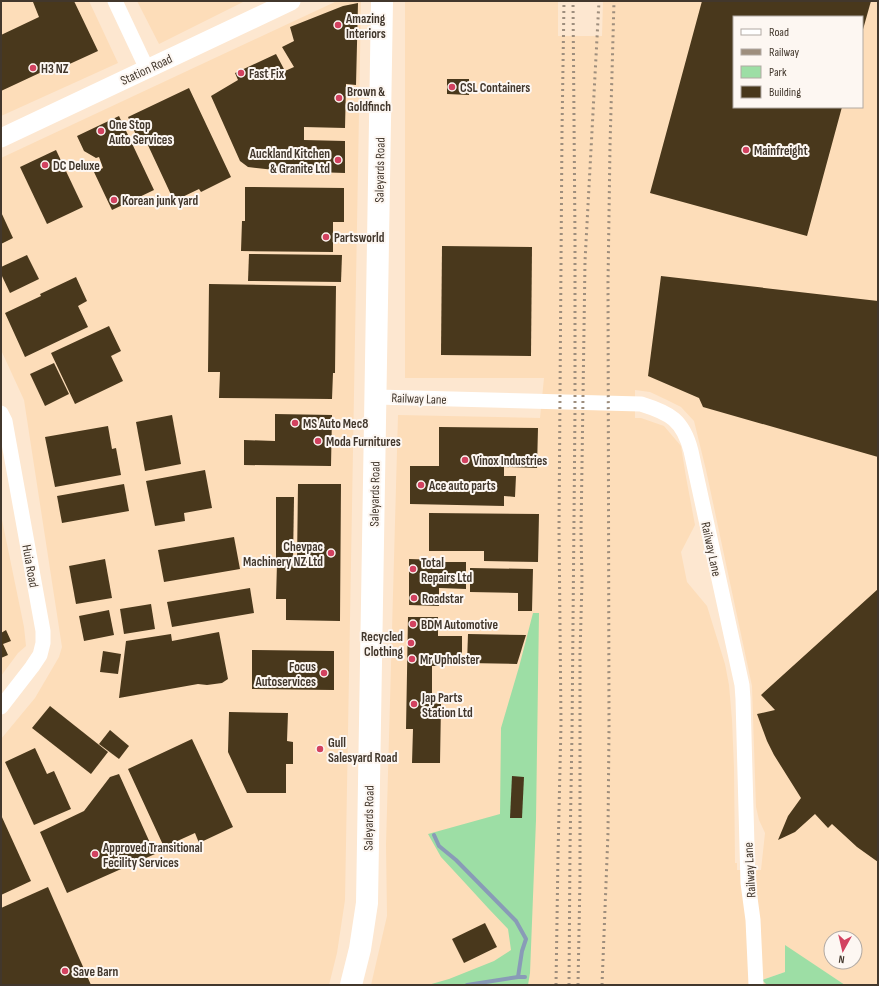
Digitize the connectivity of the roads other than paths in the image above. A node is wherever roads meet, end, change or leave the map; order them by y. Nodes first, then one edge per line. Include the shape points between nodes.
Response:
1 (115, 1) edge
2 (291, 1) edge
3 (382, 1) edge
4 (147, 69) junction
5 (1, 138) edge
6 (376, 397) junction
7 (1, 413) edge
8 (1, 707) edge
9 (351, 985) edge
10 (756, 985) edge

1 - 4 street
2 - 4 street, Station Road
3 - 6 main road, Saleyards Road
4 - 5 street, Station Road
6 - 9 main road, Saleyards Road via 367,903
6 - 10 street, Railway Lane via 641,404 670,416 687,436 742,685 748,883 753,920
7 - 8 street, Huia Road via 43,631 40,655

